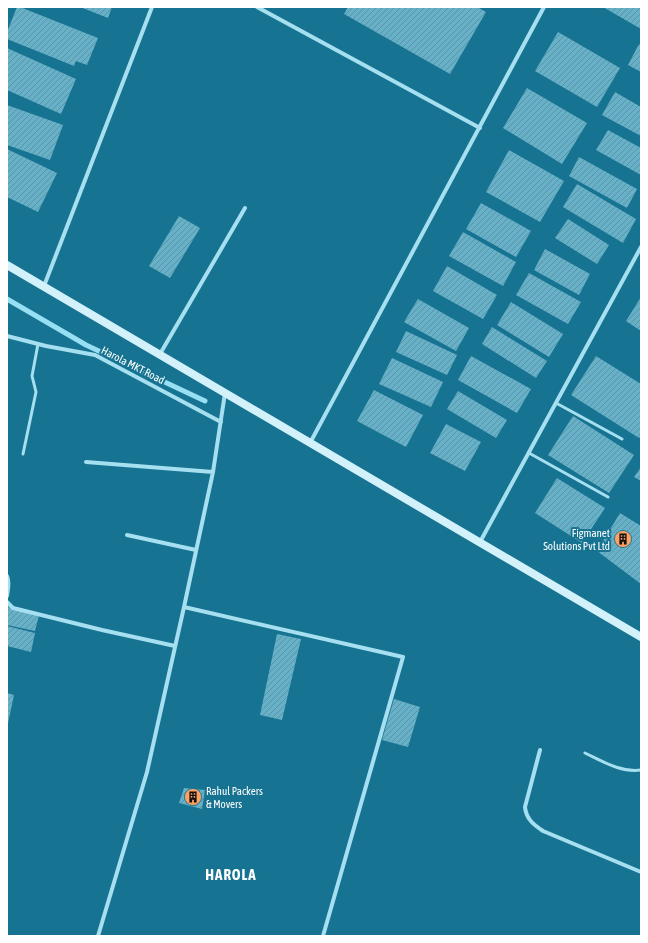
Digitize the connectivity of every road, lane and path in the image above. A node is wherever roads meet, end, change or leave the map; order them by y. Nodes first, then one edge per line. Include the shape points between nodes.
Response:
1 (152, 7) edge
2 (257, 7) edge
3 (544, 7) edge
4 (480, 128) junction
5 (246, 208) dead end
6 (641, 247) edge
7 (7, 265) edge
8 (44, 286) junction
9 (7, 336) edge
10 (38, 344) junction
11 (160, 354) junction
12 (225, 392) junction
13 (556, 403) junction
14 (221, 422) junction
15 (622, 439) dead end
16 (310, 443) junction
17 (529, 453) junction
18 (23, 454) dead end
19 (86, 462) dead end
20 (213, 472) junction
21 (608, 497) dead end
22 (127, 535) dead end
23 (480, 542) junction
24 (196, 550) junction
25 (7, 576) edge
26 (7, 596) edge
27 (7, 602) edge
28 (184, 607) junction
29 (641, 637) edge
30 (175, 646) junction
31 (540, 750) dead end
32 (585, 753) dead end
33 (641, 770) edge
34 (641, 872) edge
35 (98, 936) edge
36 (323, 936) edge

1 - 8 street
2 - 4 street
3 - 4 street
4 - 16 street
5 - 11 street
6 - 13 street
7 - 8 street
8 - 11 street
9 - 10 street, Harola MKT Road
10 - 14 street, Harola MKT Road via 94,355
10 - 18 lane via 32,376 36,392
11 - 12 street
12 - 14 street
12 - 16 street
13 - 15 lane
13 - 17 street
14 - 20 street
16 - 23 street
17 - 21 lane
17 - 23 street
19 - 20 street
20 - 24 street
22 - 24 street
23 - 29 street
24 - 28 street
25 - 26 street
27 - 30 street via 13,608
28 - 30 street
28 - 36 street via 403,657
30 - 35 street via 147,772
31 - 34 street via 525,807 530,820 543,831
32 - 33 lane via 615,767

